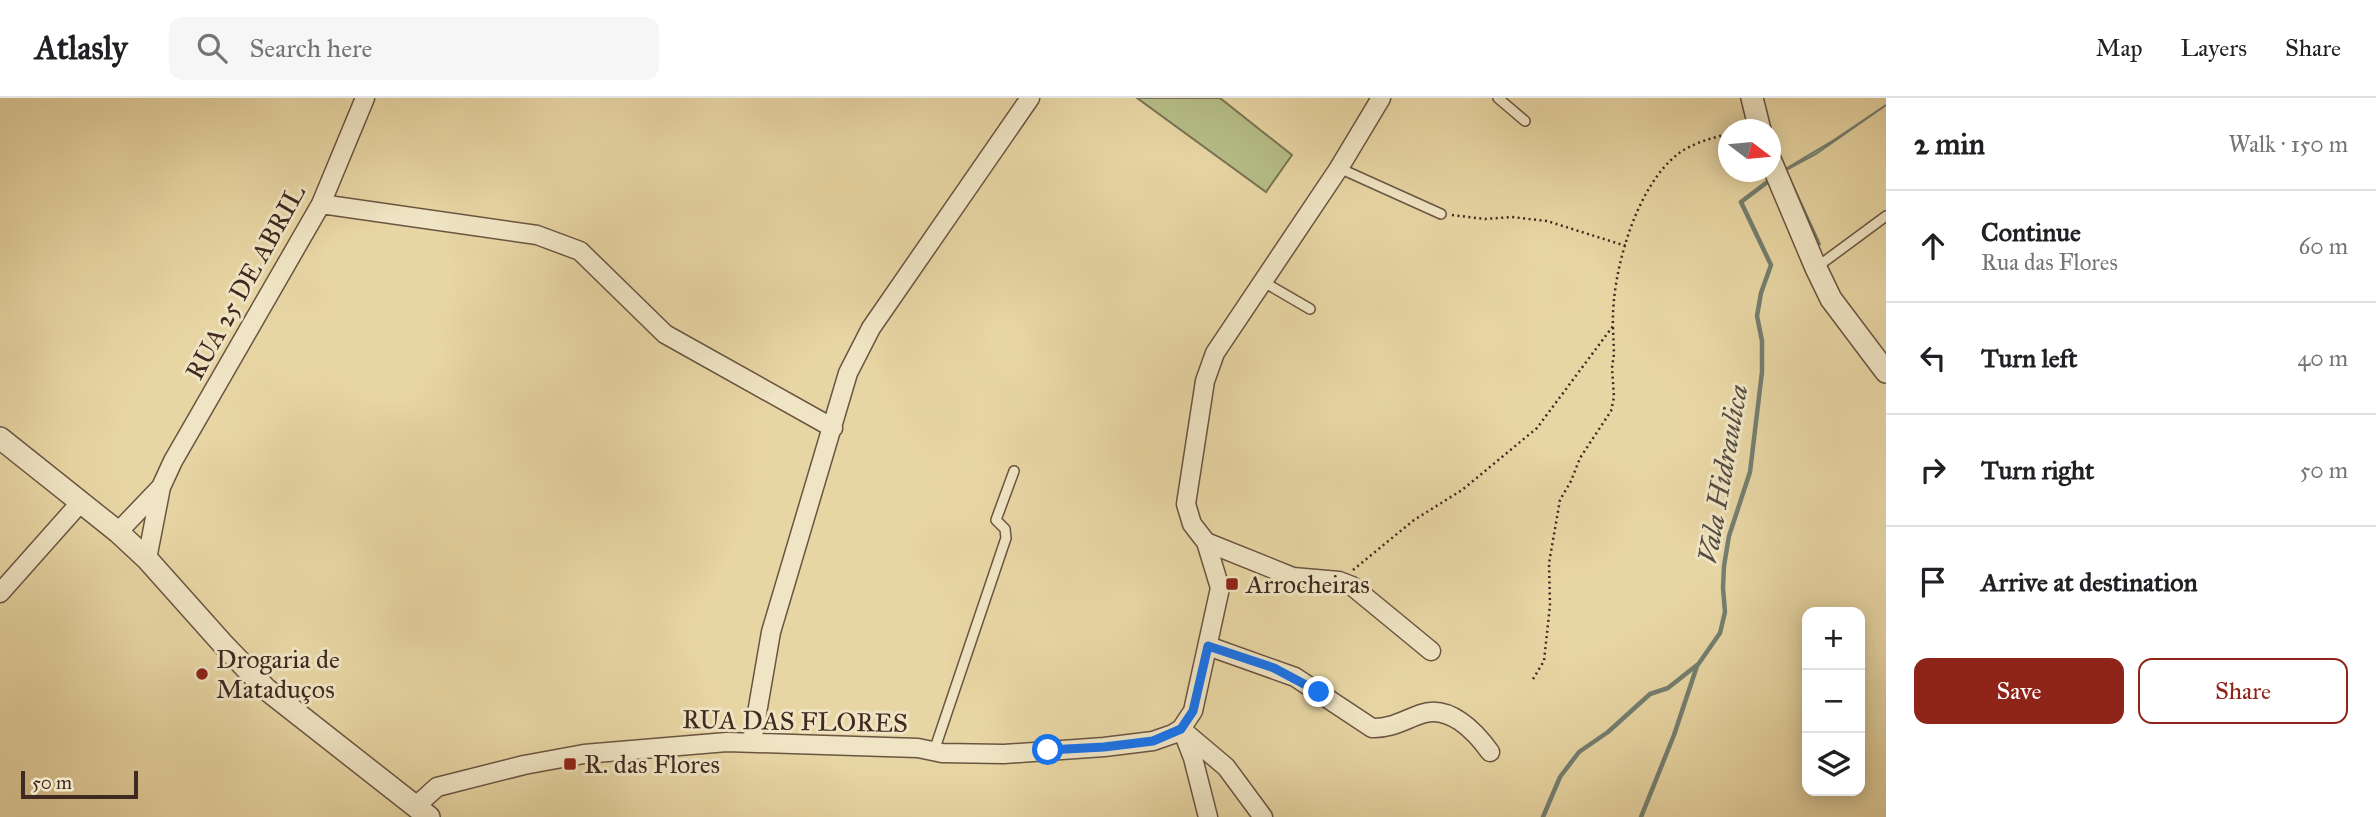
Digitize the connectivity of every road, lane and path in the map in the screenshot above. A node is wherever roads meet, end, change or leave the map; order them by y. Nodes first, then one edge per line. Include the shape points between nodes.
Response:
1 (365, 98) edge
2 (1030, 98) edge
3 (1381, 98) edge
4 (1498, 98) edge
5 (1752, 98) edge
6 (1757, 119) edge
7 (1525, 121) dead end
8 (1718, 138) edge
9 (1339, 168) junction
10 (1779, 182) edge
11 (321, 204) junction
12 (1441, 214) joint
13 (1886, 216) edge
14 (1626, 246) junction
15 (1815, 268) junction
16 (1262, 281) junction
17 (1310, 309) dead end
18 (1614, 326) junction
19 (1886, 372) edge
20 (833, 428) junction
21 (0, 438) edge
22 (1014, 471) dead end
23 (161, 487) junction
24 (80, 503) junction
25 (118, 532) junction
26 (1206, 542) junction
27 (147, 559) junction
28 (1339, 581) junction
29 (0, 593) edge
30 (1208, 646) junction
31 (1431, 652) dead end
32 (1533, 679) dead end
33 (1181, 729) junction
34 (752, 742) junction
35 (934, 751) junction
36 (1490, 752) dead end
37 (423, 812) edge
38 (1208, 817) edge
39 (1263, 817) edge

1 - 11 street, RUA 25 DE ABRIL
2 - 20 street via 871,328 848,373
3 - 9 street
4 - 7 lane
5 - 6 street
8 - 14 path via 1681,152 1659,171 1642,199
9 - 12 lane
9 - 16 street
10 - 15 street
11 - 20 street via 537,235 580,251 665,334
11 - 23 street, RUA 25 DE ABRIL
12 - 14 path via 1547,220
13 - 15 lane
14 - 18 path via 1612,305
15 - 19 street via 1831,299
16 - 17 lane
16 - 26 street via 1215,353 1205,381 1186,504 1192,524
18 - 28 path via 1537,428
18 - 32 path via 1611,411 1580,458 1560,500 1549,563 1544,661
20 - 34 street via 771,632
21 - 24 street
22 - 35 lane via 996,520 1006,538
23 - 25 street, RUA 25 DE ABRIL
23 - 27 street, RUA 25 DE ABRIL
24 - 25 street
24 - 29 street
25 - 27 street
26 - 28 street via 1293,577
26 - 30 street via 1220,588
27 - 37 street via 266,689
28 - 31 street via 1352,586
30 - 33 street via 1193,711
30 - 36 street via 1295,677 1373,728 1384,729 1424,713 1440,712 1461,722
33 - 35 street, RUA DAS FLORES via 1153,741 1104,747 1004,754
33 - 38 street
33 - 39 street via 1226,767
34 - 35 street, RUA DAS FLORES
34 - 37 street, RUA DAS FLORES via 553,759 437,787

